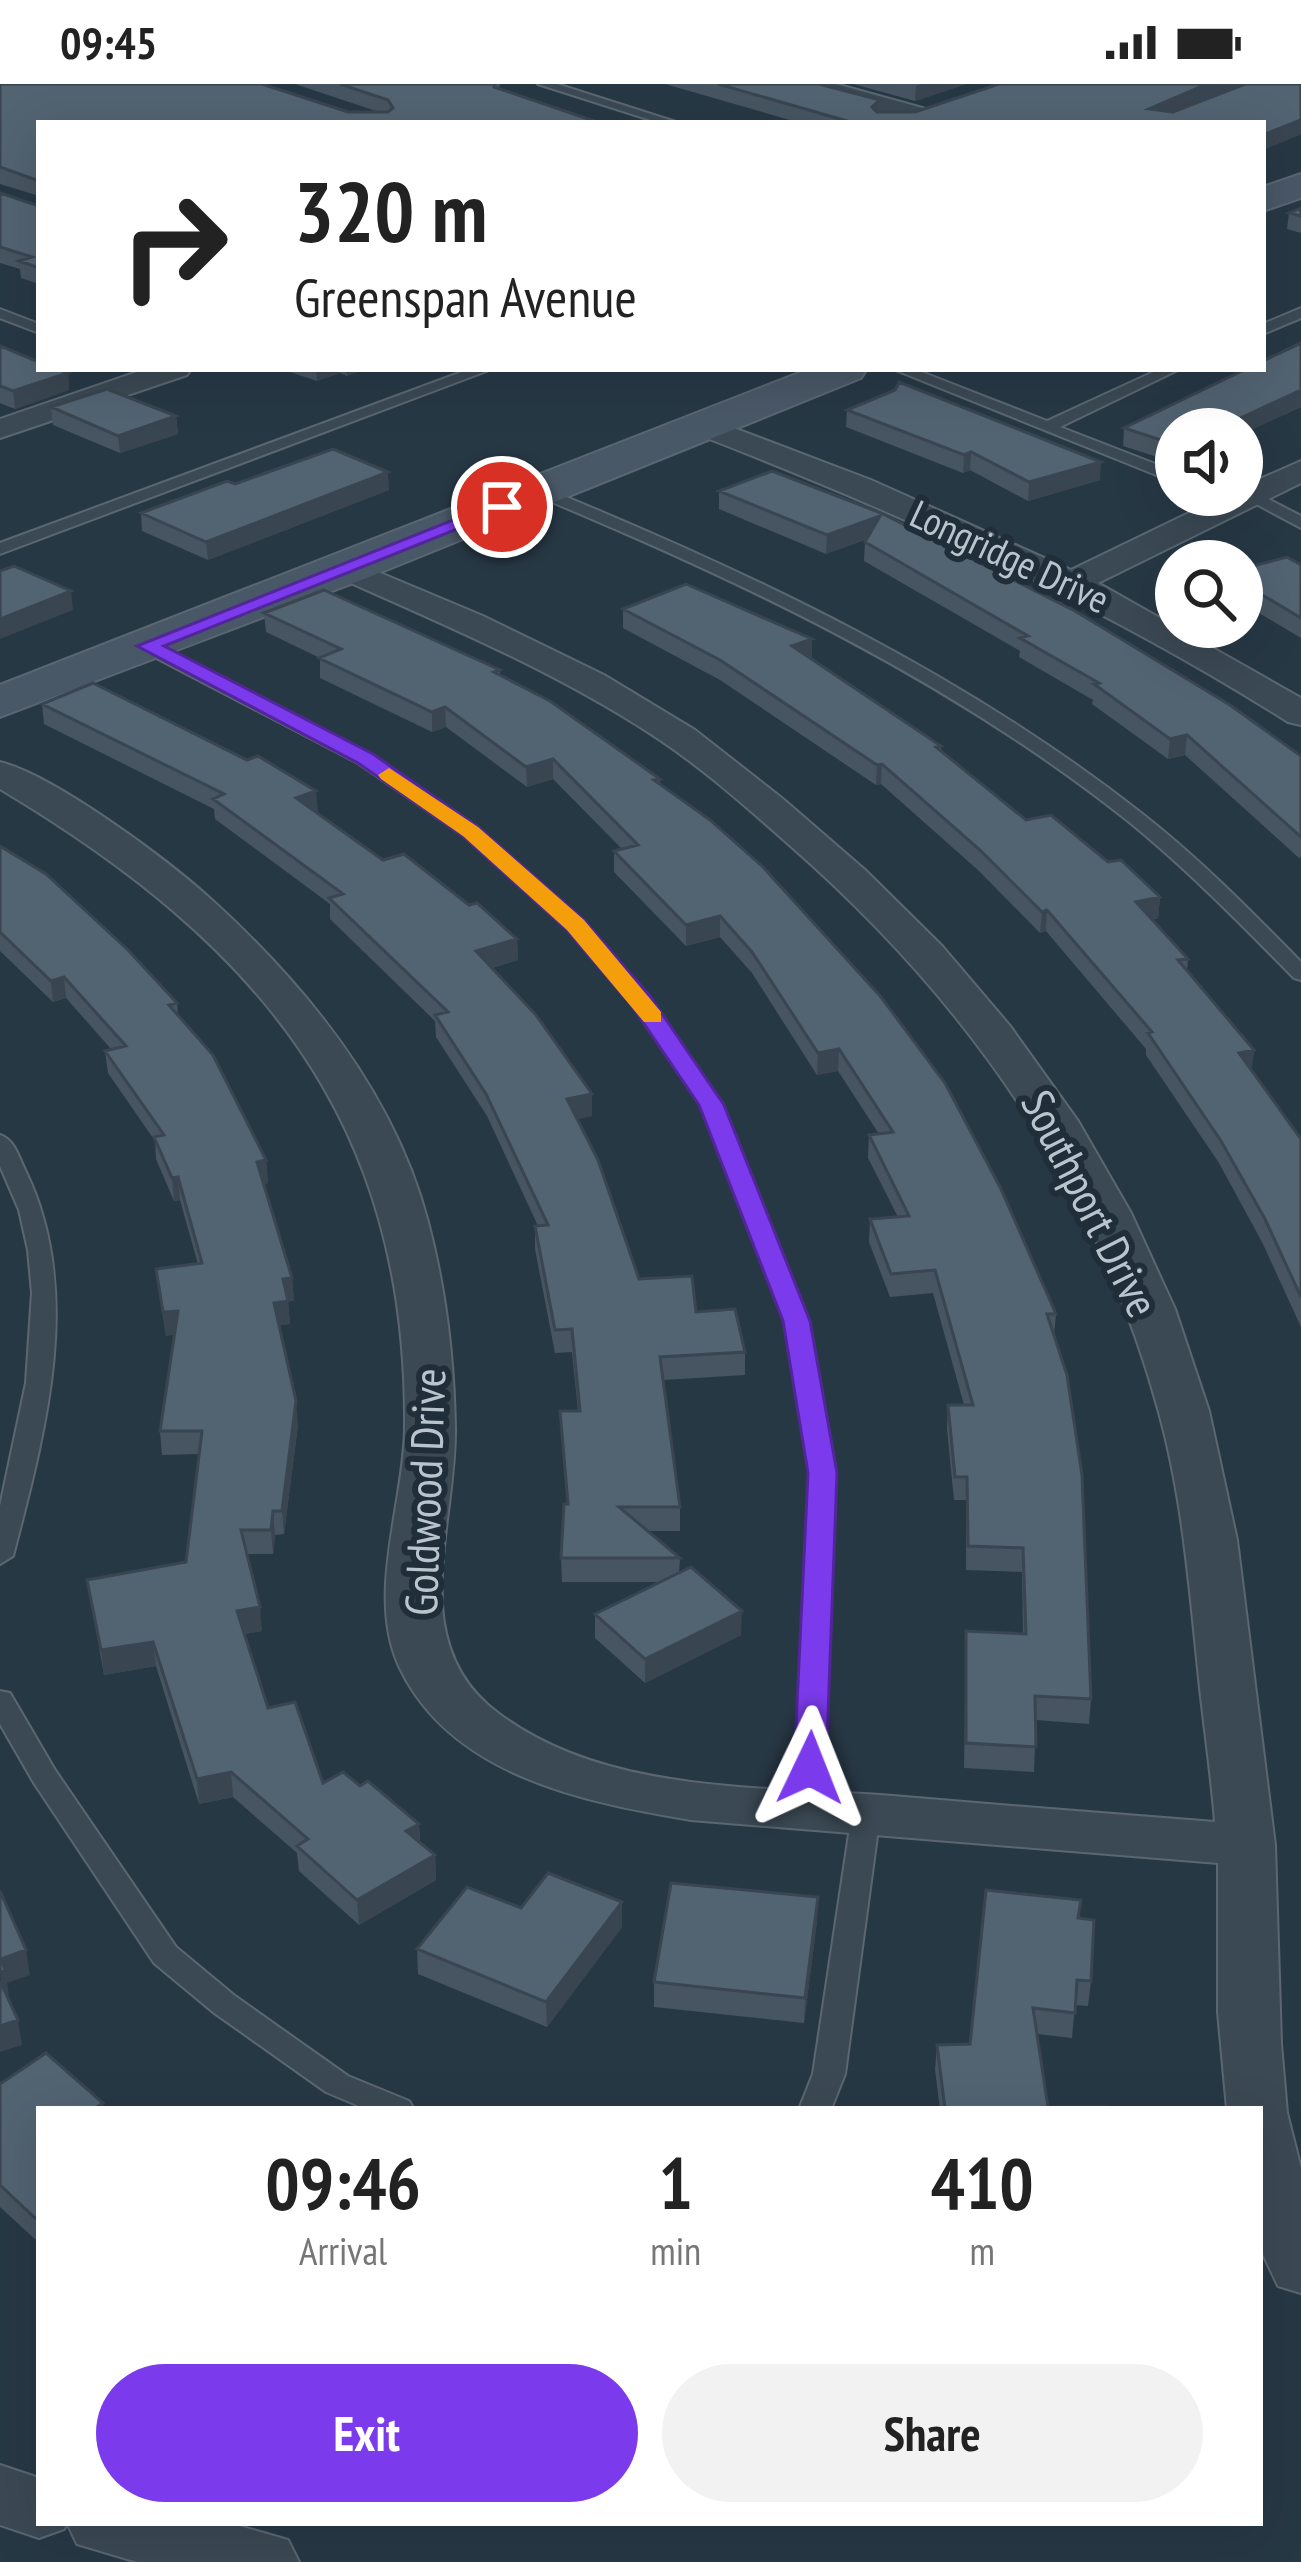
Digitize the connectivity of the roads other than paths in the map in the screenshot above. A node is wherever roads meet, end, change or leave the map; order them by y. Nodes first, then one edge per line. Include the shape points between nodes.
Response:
1 (544, 84) edge
2 (808, 84) edge
3 (663, 120) edge
4 (899, 120) edge
5 (1301, 185) edge
6 (1266, 199) edge
7 (1301, 312) edge
8 (0, 313) edge
9 (36, 328) edge
10 (1266, 329) edge
11 (154, 372) edge
12 (476, 372) edge
13 (839, 372) edge
14 (909, 372) edge
15 (1166, 372) edge
16 (1051, 425) junction
17 (705, 426) junction
18 (0, 429) edge
19 (1155, 469) edge
20 (1301, 471) edge
21 (1263, 487) edge
22 (541, 492) junction
23 (1263, 509) edge
24 (1200, 516) edge
25 (1301, 523) edge
26 (0, 549) edge
27 (347, 569) junction
28 (1074, 582) junction
29 (147, 646) junction
30 (0, 702) edge
31 (1301, 714) edge
32 (0, 773) edge
33 (1301, 974) edge
34 (0, 1142) edge
35 (0, 1556) edge
36 (0, 1700) edge
37 (808, 1810) junction
38 (866, 1814) junction
39 (1246, 1845) junction
40 (391, 2106) edge
41 (816, 2106) edge
42 (1257, 2106) edge
43 (1263, 2136) edge
44 (1301, 2267) edge
45 (0, 2495) edge
46 (36, 2507) edge
47 (114, 2526) edge
48 (263, 2562) edge

1 - 3 lane
2 - 4 street via 928,110
5 - 6 street
7 - 10 lane
8 - 9 lane
11 - 18 street
12 - 26 lane
13 - 17 street
14 - 16 lane
15 - 16 lane
16 - 19 lane
17 - 22 street
17 - 28 street, Longridge Drive
20 - 21 street
22 - 27 street
22 - 33 lane via 792,599 934,677 1150,831
23 - 25 lane
24 - 28 street
27 - 29 street
27 - 39 street, Southport Drive via 506,639 673,731 813,842 904,927 997,1032 1060,1122 1125,1249 1171,1372 1207,1516
28 - 31 street, Longridge Drive
29 - 30 street
29 - 37 lane via 365,758 470,831 575,925 641,1001 712,1105 796,1321 823,1473
32 - 37 street, Goldwood Drive via 136,858 286,992 340,1070 390,1166 428,1316 430,1432 415,1614 425,1663 455,1705 549,1768 617,1789
34 - 35 lane via 31,1212 45,1312 26,1460
36 - 40 lane via 165,1955 337,2084
37 - 38 street, Goldwood Drive
38 - 39 street, Goldwood Drive
38 - 41 lane via 829,2074
39 - 42 street, Southport Drive via 1249,2061
43 - 44 street via 1278,2214
45 - 46 street
47 - 48 street

